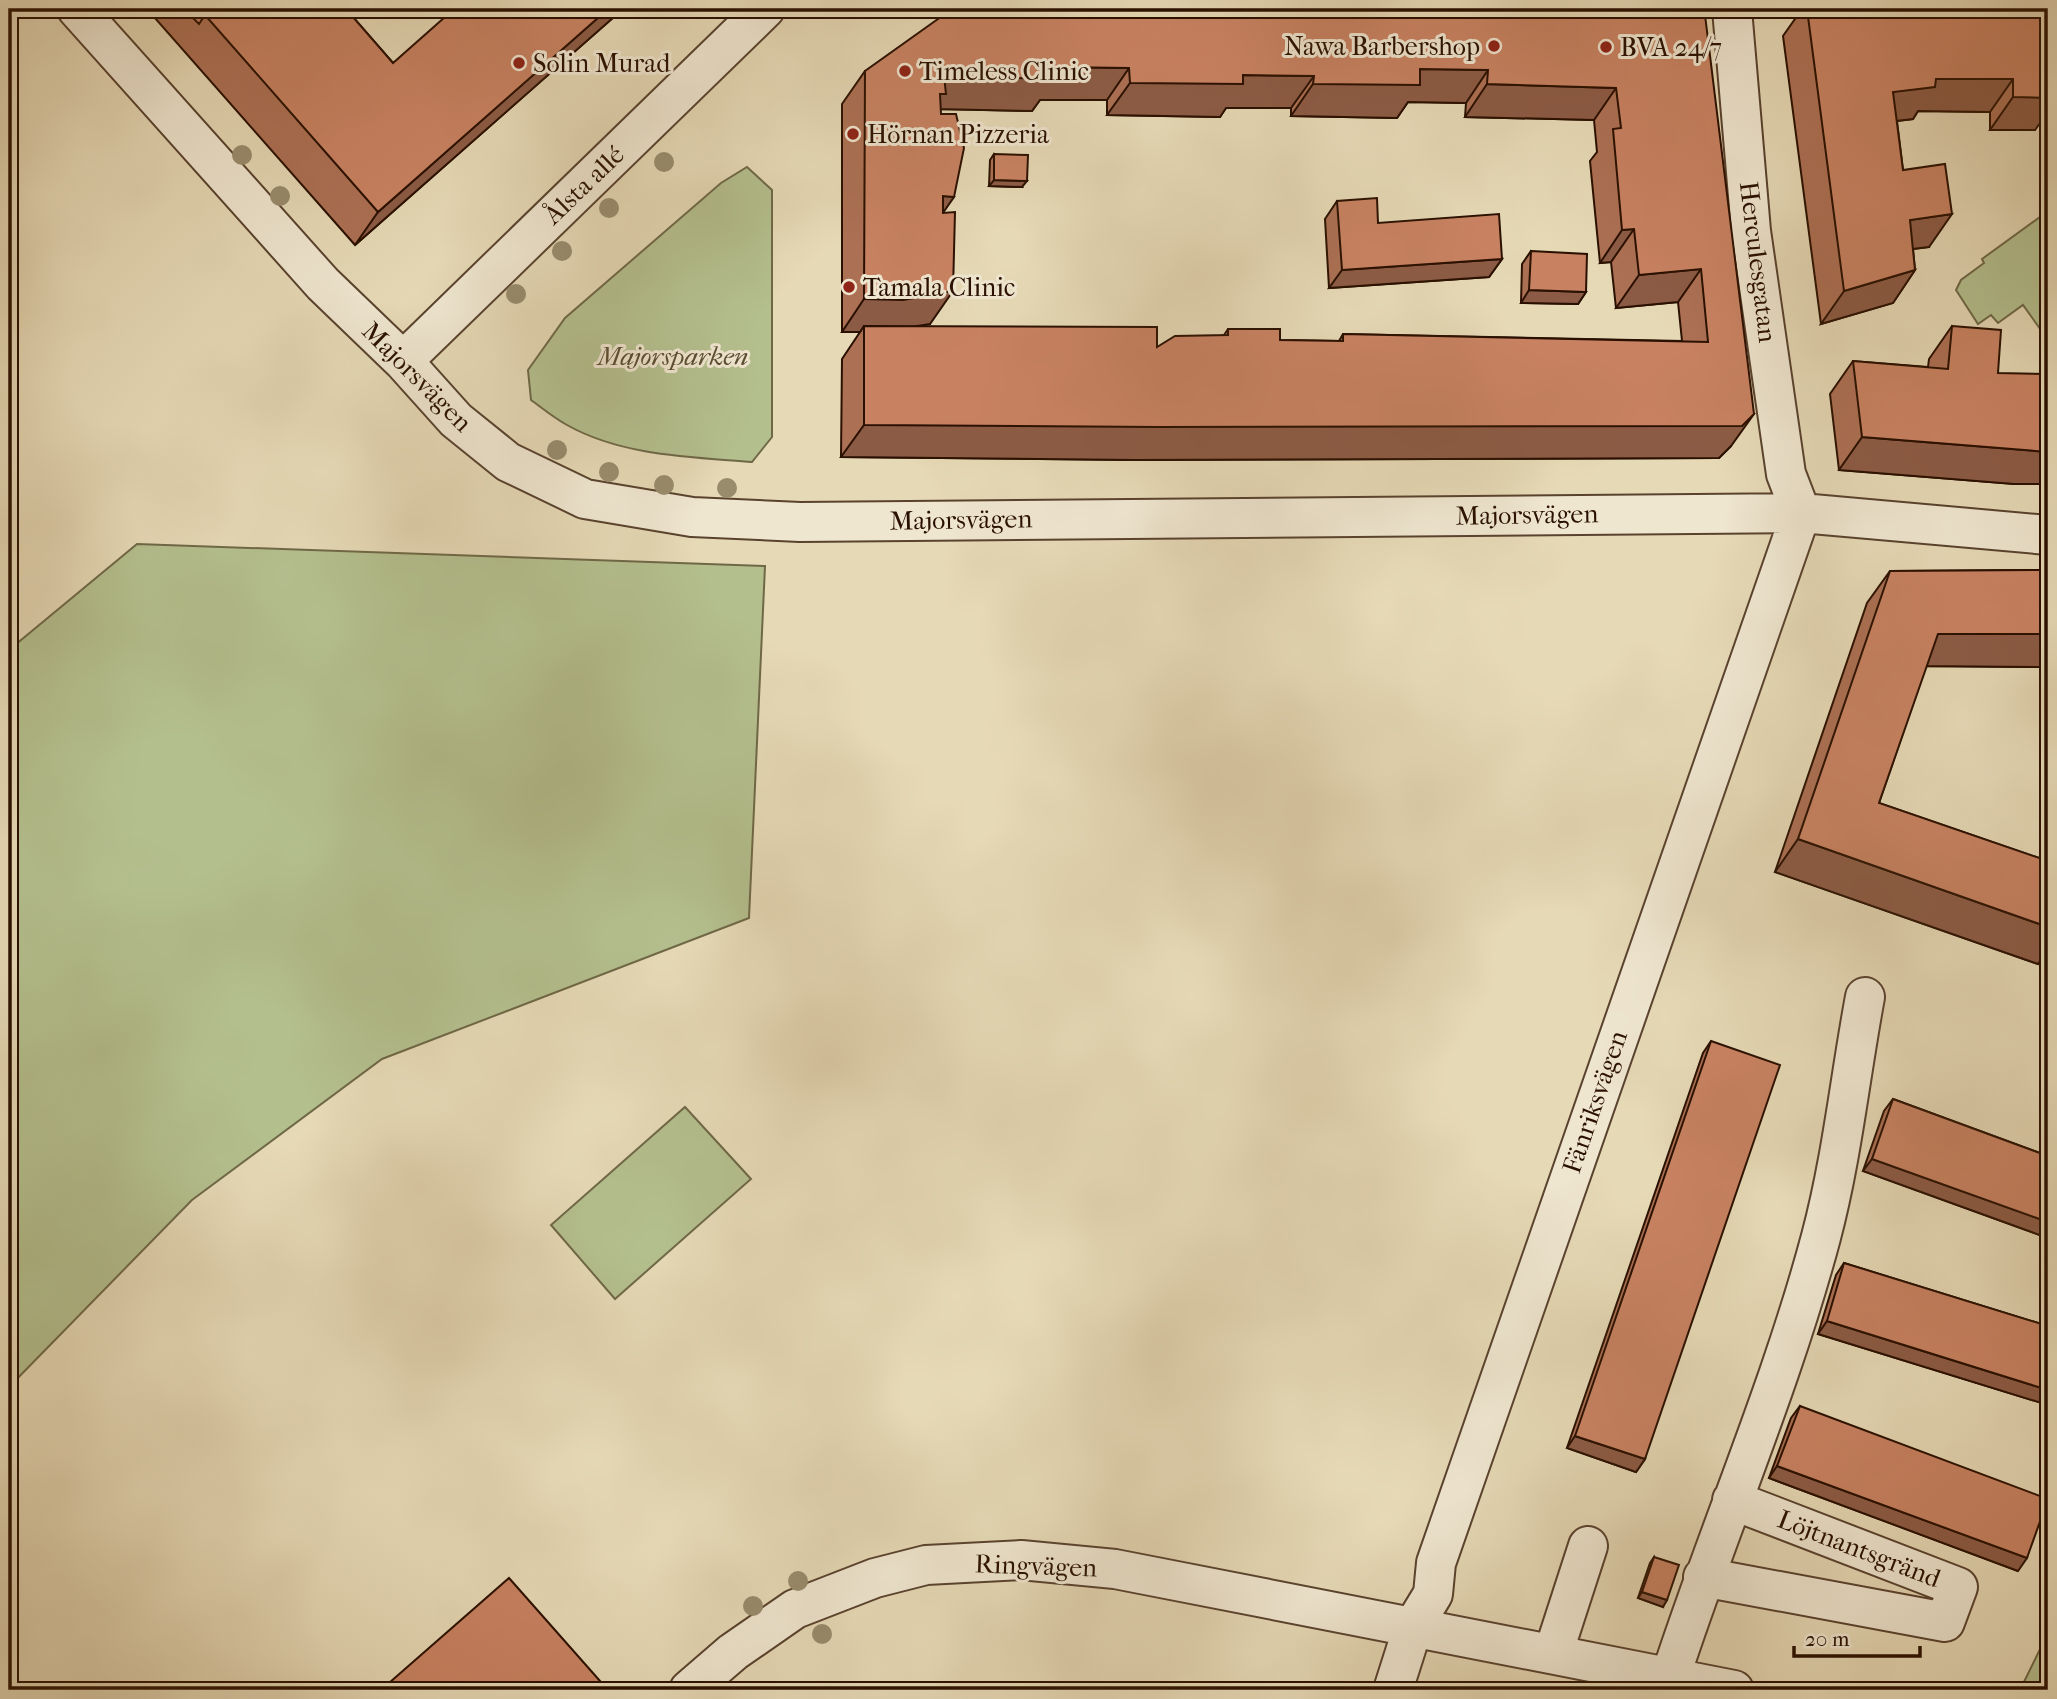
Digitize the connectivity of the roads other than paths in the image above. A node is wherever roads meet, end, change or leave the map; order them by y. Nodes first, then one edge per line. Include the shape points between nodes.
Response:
1 (77, 9) edge
2 (765, 9) edge
3 (1732, 9) edge
4 (403, 360) junction
5 (1801, 513) junction
6 (2048, 535) edge
7 (1865, 997) dead end
8 (1732, 1500) junction
9 (1588, 1546) dead end
10 (1703, 1577) junction
11 (1413, 1627) junction
12 (1553, 1654) junction
13 (1670, 1678) junction
14 (689, 1690) edge
15 (1392, 1690) edge
16 (1734, 1690) edge

1 - 4 street, Majorsvägen via 323,284
2 - 4 street, Ålsta allé
3 - 5 street, Herculesgatan via 1753,244 1786,474
4 - 5 street, Majorsvägen via 456,420 508,462 585,499 692,517 800,522
5 - 6 street, Majorsvägen
5 - 11 street, Fänriksvägen via 1440,1550 1433,1594
7 - 8 street via 1839,1163 1822,1236 1784,1363
8 - 10 street
8 - 10 street, Löjtnantsgränd via 1958,1587 1945,1622
9 - 12 street
10 - 13 street
11 - 12 street, Ringvägen
11 - 14 street, Ringvägen via 1115,1569 1021,1560 926,1565 794,1609
11 - 15 street, Fänriksvägen
12 - 13 street, Ringvägen
13 - 16 street, Ringvägen

